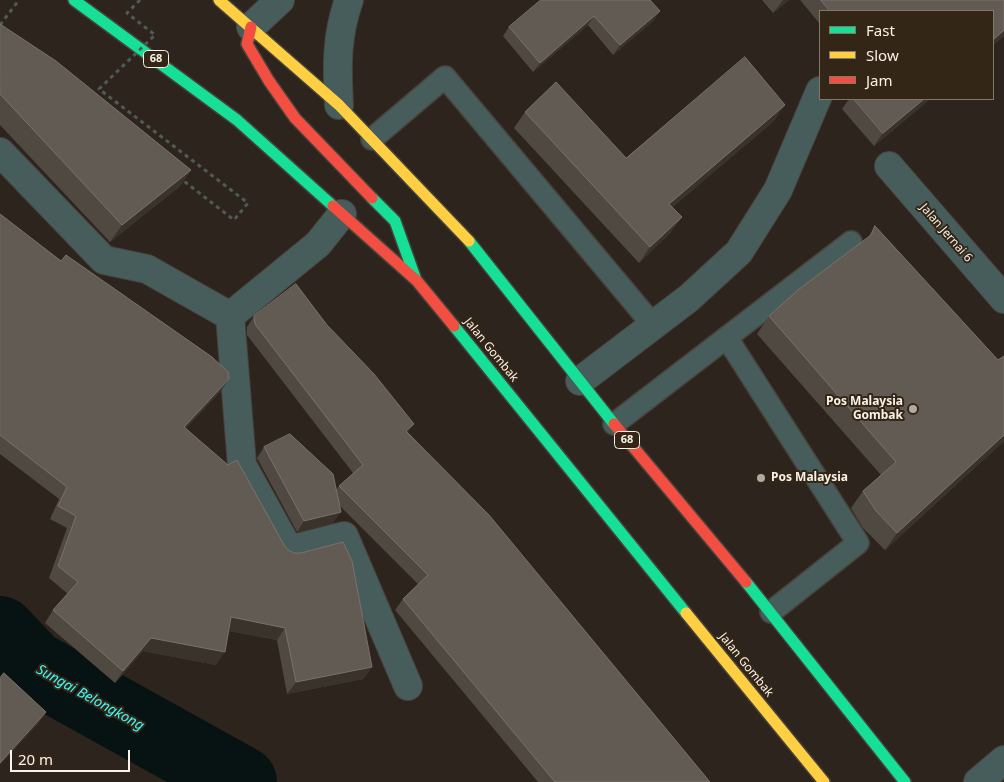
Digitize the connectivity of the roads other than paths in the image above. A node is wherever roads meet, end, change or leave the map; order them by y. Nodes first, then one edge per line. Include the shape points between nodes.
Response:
1 (74, 0) edge
2 (219, 0) edge
3 (280, 0) edge
4 (349, 0) edge
5 (251, 27) junction
6 (819, 93) edge
7 (339, 105) junction
8 (372, 139) junction
9 (0, 152) edge
10 (889, 166) dead end
11 (342, 214) junction
12 (851, 242) dead end
13 (417, 281) junction
14 (1004, 299) edge
15 (230, 316) junction
16 (653, 325) junction
17 (727, 338) junction
18 (580, 381) junction
19 (614, 424) junction
20 (771, 612) junction
21 (408, 686) dead end
22 (1004, 760) edge
23 (824, 782) edge
24 (906, 782) edge
25 (978, 782) edge

1 - 11 main road, Jalan Gombak / 68 via 238,120
2 - 5 main road, 68
3 - 5 street
4 - 7 street via 341,21 337,64
5 - 7 main road, 68
5 - 13 main road via 247,44 269,81 295,118 395,221
6 - 16 street via 778,190 739,252
7 - 8 main road, 68
8 - 16 lane via 445,77
8 - 18 main road, 68 via 466,238
9 - 15 street via 104,260 147,269
10 - 14 street, Jalan Jernai 6
11 - 13 main road, Jalan Gombak / 68
11 - 15 street via 318,244
12 - 17 lane
13 - 23 main road, Jalan Gombak / 68
15 - 21 street via 242,466 289,550 344,536
16 - 18 street
17 - 19 lane
17 - 20 lane via 858,543
18 - 19 main road, 68
19 - 20 main road, 68
20 - 24 main road, 68
22 - 25 street

